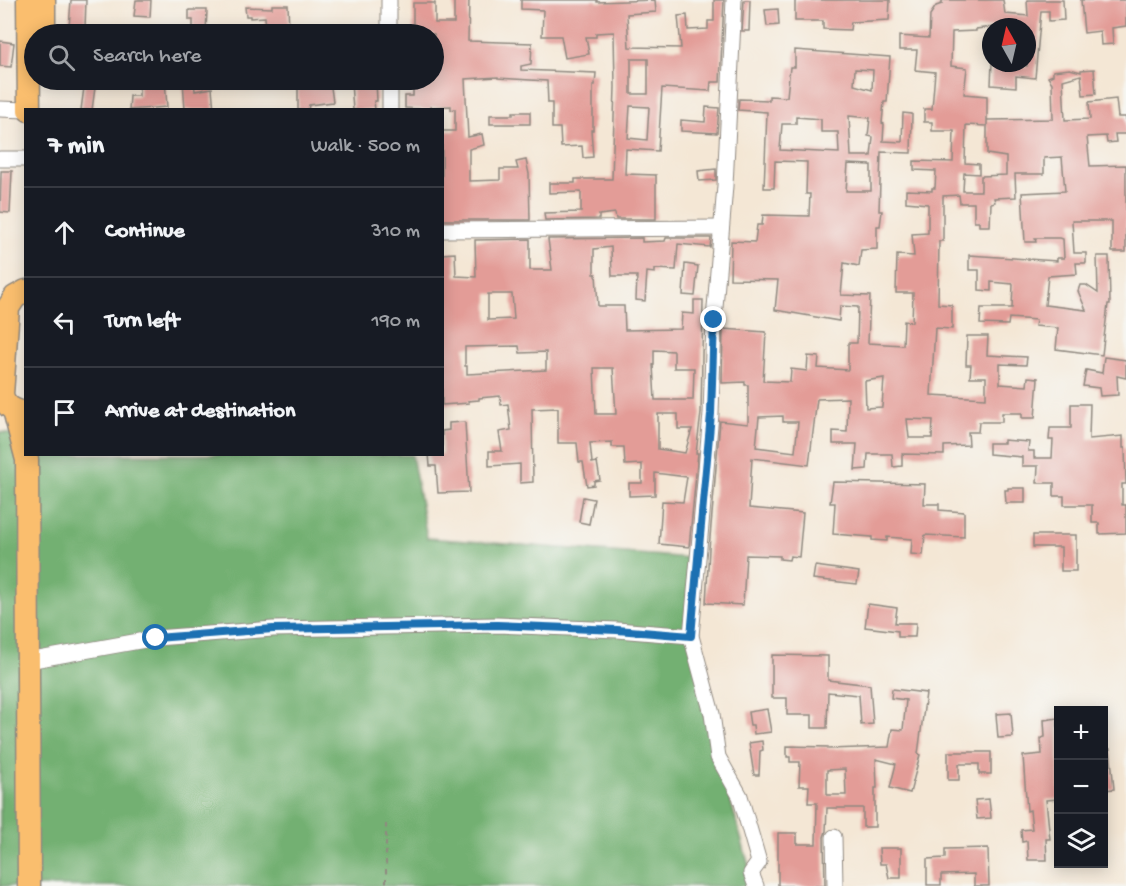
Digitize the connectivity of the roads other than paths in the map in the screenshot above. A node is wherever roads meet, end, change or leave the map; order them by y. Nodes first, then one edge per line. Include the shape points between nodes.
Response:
1 (27, 0) edge
2 (44, 0) edge
3 (389, 0) edge
4 (734, 0) edge
5 (27, 24) edge
6 (44, 24) edge
7 (389, 24) edge
8 (27, 90) edge
9 (44, 90) edge
10 (390, 90) edge
11 (27, 108) edge
12 (43, 108) edge
13 (390, 108) edge
14 (0, 109) edge
15 (24, 110) edge
16 (0, 159) edge
17 (24, 159) edge
18 (721, 228) junction
19 (444, 230) edge
20 (24, 289) edge
21 (2, 367) edge
22 (10, 403) edge
23 (24, 446) edge
24 (28, 458) edge
25 (691, 636) junction
26 (28, 661) junction
27 (834, 837) dead end
28 (29, 886) edge
29 (756, 886) edge
30 (835, 886) edge

1 - 5 highway
2 - 6 highway
3 - 7 street
4 - 18 street
8 - 11 highway
9 - 12 highway
10 - 13 street
14 - 15 street
16 - 17 street
18 - 19 street
18 - 25 street via 711,414
20 - 21 highway via 8,308
21 - 22 highway
22 - 23 highway
24 - 26 highway
25 - 26 street via 497,625 273,629 156,638
25 - 29 street via 712,714 718,757 740,796 759,862 751,873
26 - 28 highway
27 - 30 street

